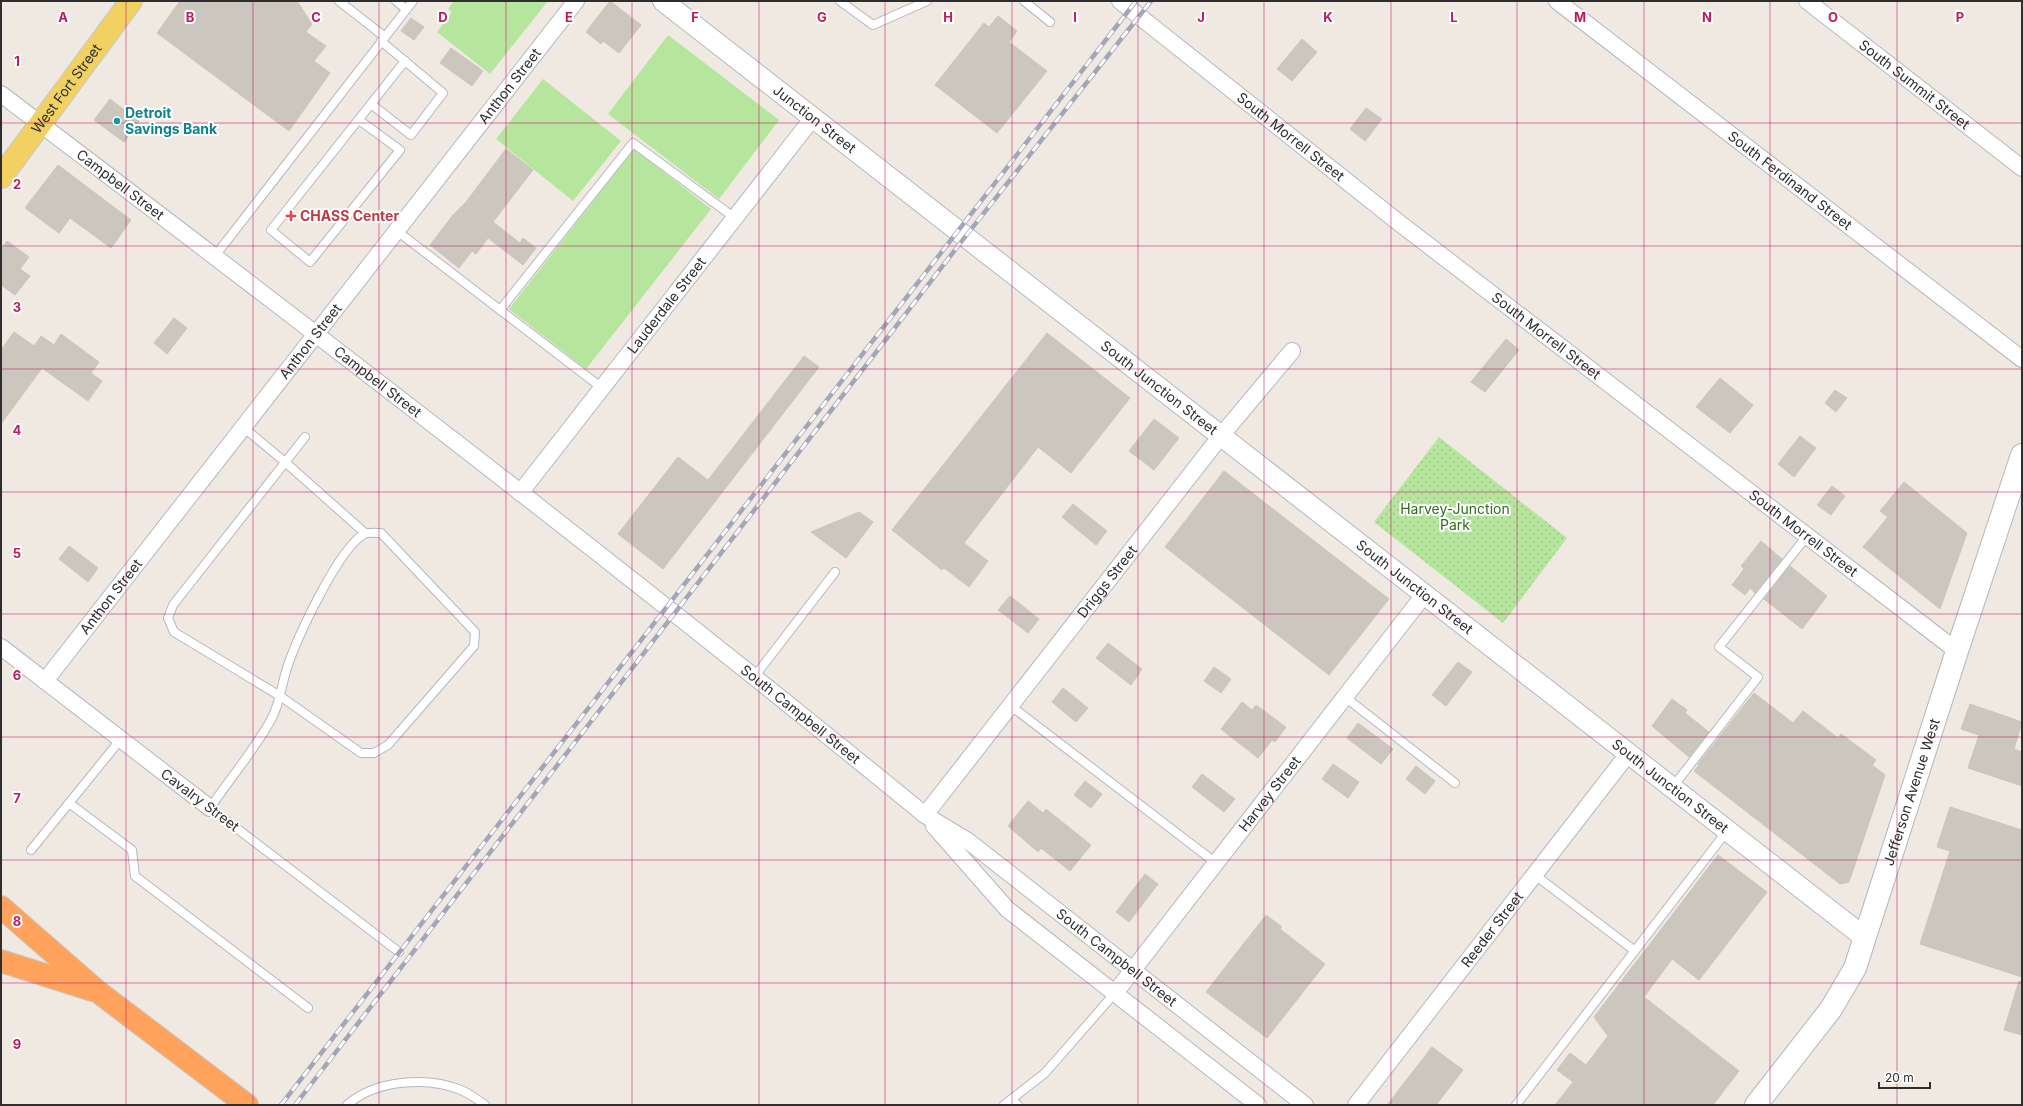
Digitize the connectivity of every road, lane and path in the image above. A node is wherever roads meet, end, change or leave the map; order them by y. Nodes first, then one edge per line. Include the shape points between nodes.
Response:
1 (131, 1) edge
2 (339, 1) edge
3 (396, 1) edge
4 (412, 1) edge
5 (576, 1) edge
6 (663, 1) edge
7 (840, 1) edge
8 (926, 1) edge
9 (1024, 1) edge
10 (1120, 1) edge
11 (1557, 1) edge
12 (1807, 1) edge
13 (406, 9) junction
14 (1050, 22) dead end
15 (383, 39) junction
16 (405, 61) junction
17 (1, 94) edge
18 (371, 104) junction
19 (812, 119) junction
20 (359, 120) junction
21 (40, 123) junction
22 (2022, 168) edge
23 (1, 176) edge
24 (735, 218) junction
25 (396, 231) junction
26 (965, 237) joint
27 (215, 256) junction
28 (500, 310) junction
29 (316, 334) junction
30 (1292, 351) dead end
31 (2022, 359) edge
32 (602, 388) junction
33 (243, 427) junction
34 (1220, 436) junction
35 (305, 437) dead end
36 (2022, 455) edge
37 (285, 462) junction
38 (520, 493) junction
39 (365, 533) junction
40 (1807, 536) junction
41 (835, 572) dead end
42 (1424, 595) junction
43 (675, 614) joint
44 (1, 647) edge
45 (1957, 651) junction
46 (754, 676) junction
47 (45, 681) junction
48 (280, 696) junction
49 (1345, 697) junction
50 (1011, 706) junction
51 (121, 739) junction
52 (1628, 754) junction
53 (1455, 783) dead end
54 (1672, 788) junction
55 (69, 803) junction
56 (210, 808) junction
57 (925, 815) junction
58 (1727, 831) junction
59 (31, 850) dead end
60 (1216, 863) junction
61 (1535, 875) junction
62 (1, 907) edge
63 (1864, 937) junction
64 (1635, 951) junction
65 (399, 952) dead end
66 (1, 961) edge
67 (1133, 971) junction
68 (97, 991) junction
69 (1115, 993) junction
70 (308, 1008) dead end
71 (1015, 1102) edge
72 (247, 1105) edge
73 (347, 1105) edge
74 (485, 1105) edge
75 (1004, 1105) edge
76 (1258, 1105) edge
77 (1306, 1105) edge
78 (1356, 1105) edge
79 (1516, 1105) edge
80 (1756, 1105) edge

1 - 21 main road, West Fort Street
2 - 15 lane
3 - 13 lane
4 - 13 lane
5 - 25 street, Anthon Street
6 - 19 street, Junction Street
7 - 8 lane via 873,25
9 - 14 lane
10 - 40 street, South Morrell Street via 1392,217
11 - 31 street, South Ferdinand Street
12 - 22 street, South Summit Street
13 - 15 lane
15 - 16 lane
15 - 27 lane
16 - 18 lane
16 - 18 lane via 443,93 411,135
17 - 21 street, Campbell Street
18 - 20 lane
19 - 24 street, Lauderdale Street
19 - 26 street, Junction Street
20 - 20 lane via 271,230 310,262 400,150
21 - 23 main road, West Fort Street
21 - 27 street, Campbell Street
24 - 28 lane via 633,143
24 - 32 street, Lauderdale Street
25 - 28 lane
25 - 29 street, Anthon Street
26 - 34 street, South Junction Street
27 - 29 street, Campbell Street
28 - 32 lane
29 - 33 street, Anthon Street
29 - 38 street, Campbell Street
30 - 34 street, Driggs Street
32 - 38 street, Lauderdale Street
33 - 37 lane
33 - 47 street, Anthon Street
34 - 42 street, South Junction Street
34 - 50 street, Driggs Street
35 - 37 lane
36 - 45 main road, Jefferson Avenue West
37 - 39 lane
37 - 48 lane via 173,605 168,618 174,632
38 - 43 street, Campbell Street
39 - 48 lane via 353,542 340,560 300,631
39 - 48 lane via 382,533 468,622 475,632 474,646 388,745 374,752 361,753
40 - 45 street, South Morrell Street
40 - 54 lane via 1719,647 1758,677
41 - 46 lane
42 - 49 street, Harvey Street
42 - 52 street, South Junction Street
43 - 46 street, South Campbell Street
44 - 47 street, Cavalry Street
45 - 63 main road, Jefferson Avenue West
46 - 57 street, South Campbell Street
47 - 51 street, Cavalry Street
48 - 56 lane via 269,725
49 - 53 lane
49 - 60 street, Harvey Street
50 - 57 street, Driggs Street
50 - 60 lane
51 - 55 lane
51 - 56 street, Cavalry Street
52 - 54 street, South Junction Street
52 - 61 street, Reeder Street
54 - 58 street, South Junction Street
55 - 59 lane
55 - 70 lane via 132,850 135,876
56 - 65 lane, Cavalry Street
57 - 67 street, South Campbell Street via 968,841
57 - 69 street, South Campbell Street via 1007,908
58 - 63 street, South Junction Street
58 - 64 lane
60 - 67 street, Harvey Street
61 - 64 lane
61 - 78 street, Reeder Street
62 - 68 highway
63 - 80 main road, Jefferson Avenue West via 1855,968 1844,990
64 - 79 lane
66 - 68 highway
67 - 69 street, Harvey Street
67 - 77 street, South Campbell Street
68 - 72 highway
69 - 71 lane via 1045,1073
69 - 76 street, South Campbell Street
71 - 75 lane
73 - 74 lane via 361,1095 375,1090 417,1082 456,1088

